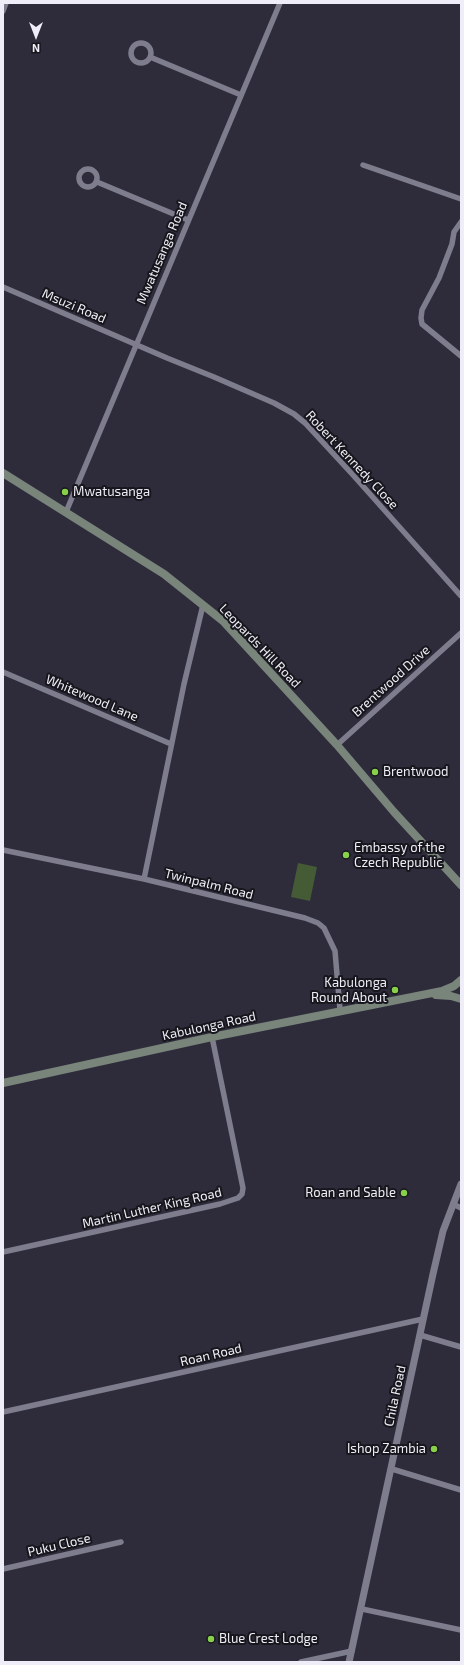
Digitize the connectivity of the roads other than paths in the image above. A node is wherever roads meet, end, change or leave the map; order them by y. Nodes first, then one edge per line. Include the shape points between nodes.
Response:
1 (6, 3) edge
2 (280, 3) edge
3 (3, 11) edge
4 (150, 57) dead end
5 (241, 95) junction
6 (363, 165) dead end
7 (97, 182) dead end
8 (461, 199) edge
9 (188, 220) junction
10 (461, 222) edge
11 (3, 287) edge
12 (136, 345) junction
13 (461, 356) edge
14 (3, 473) edge
15 (66, 512) junction
16 (461, 596) edge
17 (203, 605) junction
18 (461, 633) edge
19 (3, 672) edge
20 (171, 744) junction
21 (336, 745) junction
22 (3, 850) edge
23 (144, 879) junction
24 (460, 885) edge
25 (461, 980) edge
26 (421, 995) junction
27 (461, 999) edge
28 (340, 1010) junction
29 (212, 1037) junction
30 (3, 1083) edge
31 (461, 1184) edge
32 (453, 1204) junction
33 (461, 1208) edge
34 (3, 1252) edge
35 (423, 1319) junction
36 (420, 1335) junction
37 (461, 1347) edge
38 (3, 1412) edge
39 (392, 1469) junction
40 (461, 1490) edge
41 (121, 1542) dead end
42 (3, 1569) edge
43 (362, 1608) junction
44 (461, 1630) edge
45 (352, 1651) junction
46 (301, 1662) edge
47 (349, 1662) edge

1 - 3 street
2 - 5 street, Mwatusanga Road
4 - 5 street
5 - 9 street, Mwatusanga Road
6 - 8 street
7 - 9 street
9 - 12 street, Mwatusanga Road
10 - 13 street via 454,232 439,278 422,310 421,318 422,324
11 - 12 street, Msuzi Road
12 - 15 street, Mwatusanga Road
12 - 16 street, Robert Kennedy Close via 294,414 353,475
14 - 15 main road, Leopards Hill Road
15 - 17 main road, Leopards Hill Road via 164,574
17 - 20 street
17 - 21 main road, Leopards Hill Road via 223,621
18 - 21 street, Brentwood Drive
19 - 20 street, Whitewood Lane
20 - 23 street
21 - 24 main road, Leopards Hill Road
22 - 23 street, Twinpalm Road
23 - 28 street, Twinpalm Road via 318,923 324,928 335,951
25 - 26 main road, Kabulonga Road via 449,989
26 - 27 main road, Kabulonga Road
26 - 28 main road, Kabulonga Road
28 - 29 main road, Kabulonga Road
29 - 30 main road, Kabulonga Road
29 - 34 street, Martin Luther King Road via 243,1188 242,1194 220,1204
31 - 32 street, Chila Road
32 - 33 street
32 - 35 street, Chila Road via 443,1231
35 - 36 street, Chila Road
35 - 38 street, Roan Road
36 - 37 street
36 - 39 street, Chila Road
39 - 40 street
39 - 43 street, Chila Road
41 - 42 street, Puku Close
43 - 44 street
43 - 45 street, Chila Road
45 - 46 street
45 - 47 street, Chila Road

